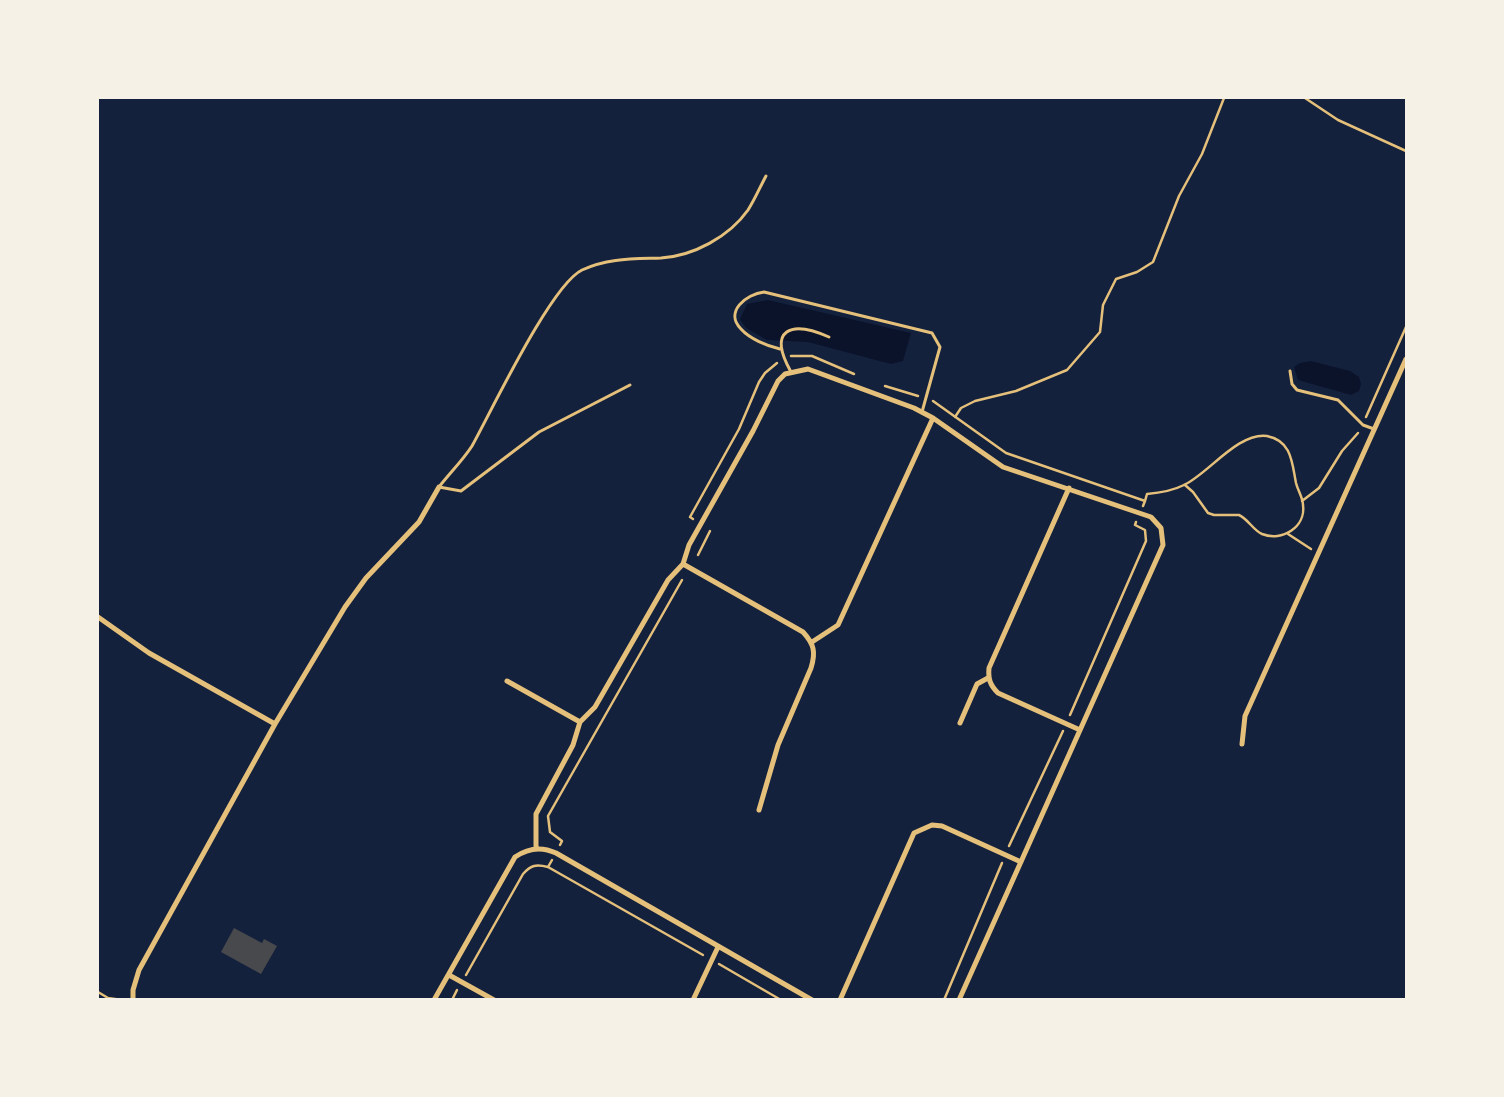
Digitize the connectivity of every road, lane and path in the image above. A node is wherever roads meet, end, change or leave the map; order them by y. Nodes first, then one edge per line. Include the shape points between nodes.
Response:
1 (1224, 98) edge
2 (1305, 98) edge
3 (1406, 151) edge
4 (766, 176) dead end
5 (829, 337) dead end
6 (780, 349) junction
7 (784, 359) junction
8 (1406, 359) edge
9 (1290, 371) dead end
10 (791, 372) junction
11 (857, 375) dead end
12 (630, 385) dead end
13 (883, 385) dead end
14 (926, 399) junction
15 (922, 412) junction
16 (955, 417) junction
17 (933, 418) junction
18 (1375, 429) junction
19 (1185, 485) junction
20 (439, 487) junction
21 (1069, 488) junction
22 (1145, 500) junction
23 (1140, 513) junction
24 (700, 523) junction
25 (1288, 534) junction
26 (1319, 553) junction
27 (683, 564) junction
28 (692, 570) junction
29 (98, 618) edge
30 (812, 642) junction
31 (988, 678) junction
32 (507, 681) dead end
33 (580, 722) junction
34 (960, 723) dead end
35 (275, 724) junction
36 (1066, 724) junction
37 (1080, 730) junction
38 (1242, 744) dead end
39 (759, 810) dead end
40 (536, 849) junction
41 (556, 853) junction
42 (1005, 855) junction
43 (1021, 862) junction
44 (548, 867) junction
45 (718, 947) junction
46 (712, 960) junction
47 (449, 975) junction
48 (462, 982) junction
49 (98, 992) edge
50 (122, 1000) edge
51 (133, 1000) edge
52 (434, 1000) edge
53 (452, 1000) edge
54 (494, 1000) edge
55 (693, 1000) edge
56 (781, 1000) edge
57 (812, 1000) edge
58 (840, 1000) edge
59 (944, 1000) edge
60 (959, 1000) edge

1 - 16 path via 1153,262 1116,279 1103,304 1100,332 1067,370 1016,391 975,401 961,408
2 - 3 path via 1338,120
4 - 20 lane via 741,217 728,231 700,249 663,258 624,258 607,262 581,270 561,287 470,448
5 - 6 lane via 815,331 793,329 782,337
6 - 7 lane
6 - 14 lane via 770,347 737,325 736,310 747,296 764,292 924,329 932,332 940,348
7 - 10 lane
7 - 11 path via 812,356
7 - 24 path via 762,378 740,429 690,517
8 - 18 street
9 - 18 lane via 1292,384 1297,390 1338,400 1363,424
10 - 15 street via 808,369
10 - 24 street via 778,380
12 - 20 lane via 539,432 461,491
13 - 14 path
14 - 15 lane
14 - 16 path
15 - 17 street
16 - 22 path via 1006,453
17 - 21 street via 1003,467
17 - 30 street via 838,625
18 - 26 street
19 - 22 path via 1147,494
19 - 25 path via 1208,513 1239,515 1260,533 1269,536
19 - 25 path via 1247,438 1274,438 1292,456 1296,483 1304,504 1301,520
20 - 35 street via 419,522 366,578
21 - 23 street
21 - 31 street via 989,668
22 - 23 path
23 - 36 path via 1135,525 1145,530 1146,541
23 - 37 street via 1151,517 1161,528 1163,545
24 - 27 street
24 - 28 path via 711,528
25 - 26 path
26 - 38 street via 1246,716
27 - 28 street
27 - 33 street via 668,580 595,706
28 - 30 street via 803,632
28 - 41 path via 680,585 548,816 550,832 562,841
29 - 35 street via 149,653
30 - 39 street via 815,655 812,668 778,745
31 - 34 street via 977,684
31 - 36 street via 998,693
32 - 33 street
33 - 40 street via 573,745 536,814
35 - 51 street via 139,970
36 - 37 street
36 - 42 path
37 - 43 street
40 - 41 street
40 - 47 street via 525,850 515,857
41 - 44 path
41 - 45 street
42 - 43 street
42 - 58 street via 942,826 932,825 914,833
42 - 59 path
43 - 60 street
44 - 46 path
44 - 48 path via 537,864 523,874
45 - 46 street
45 - 57 street
46 - 55 street
46 - 56 path
47 - 48 street
47 - 52 street
48 - 53 path
48 - 54 street
49 - 50 path via 108,998

